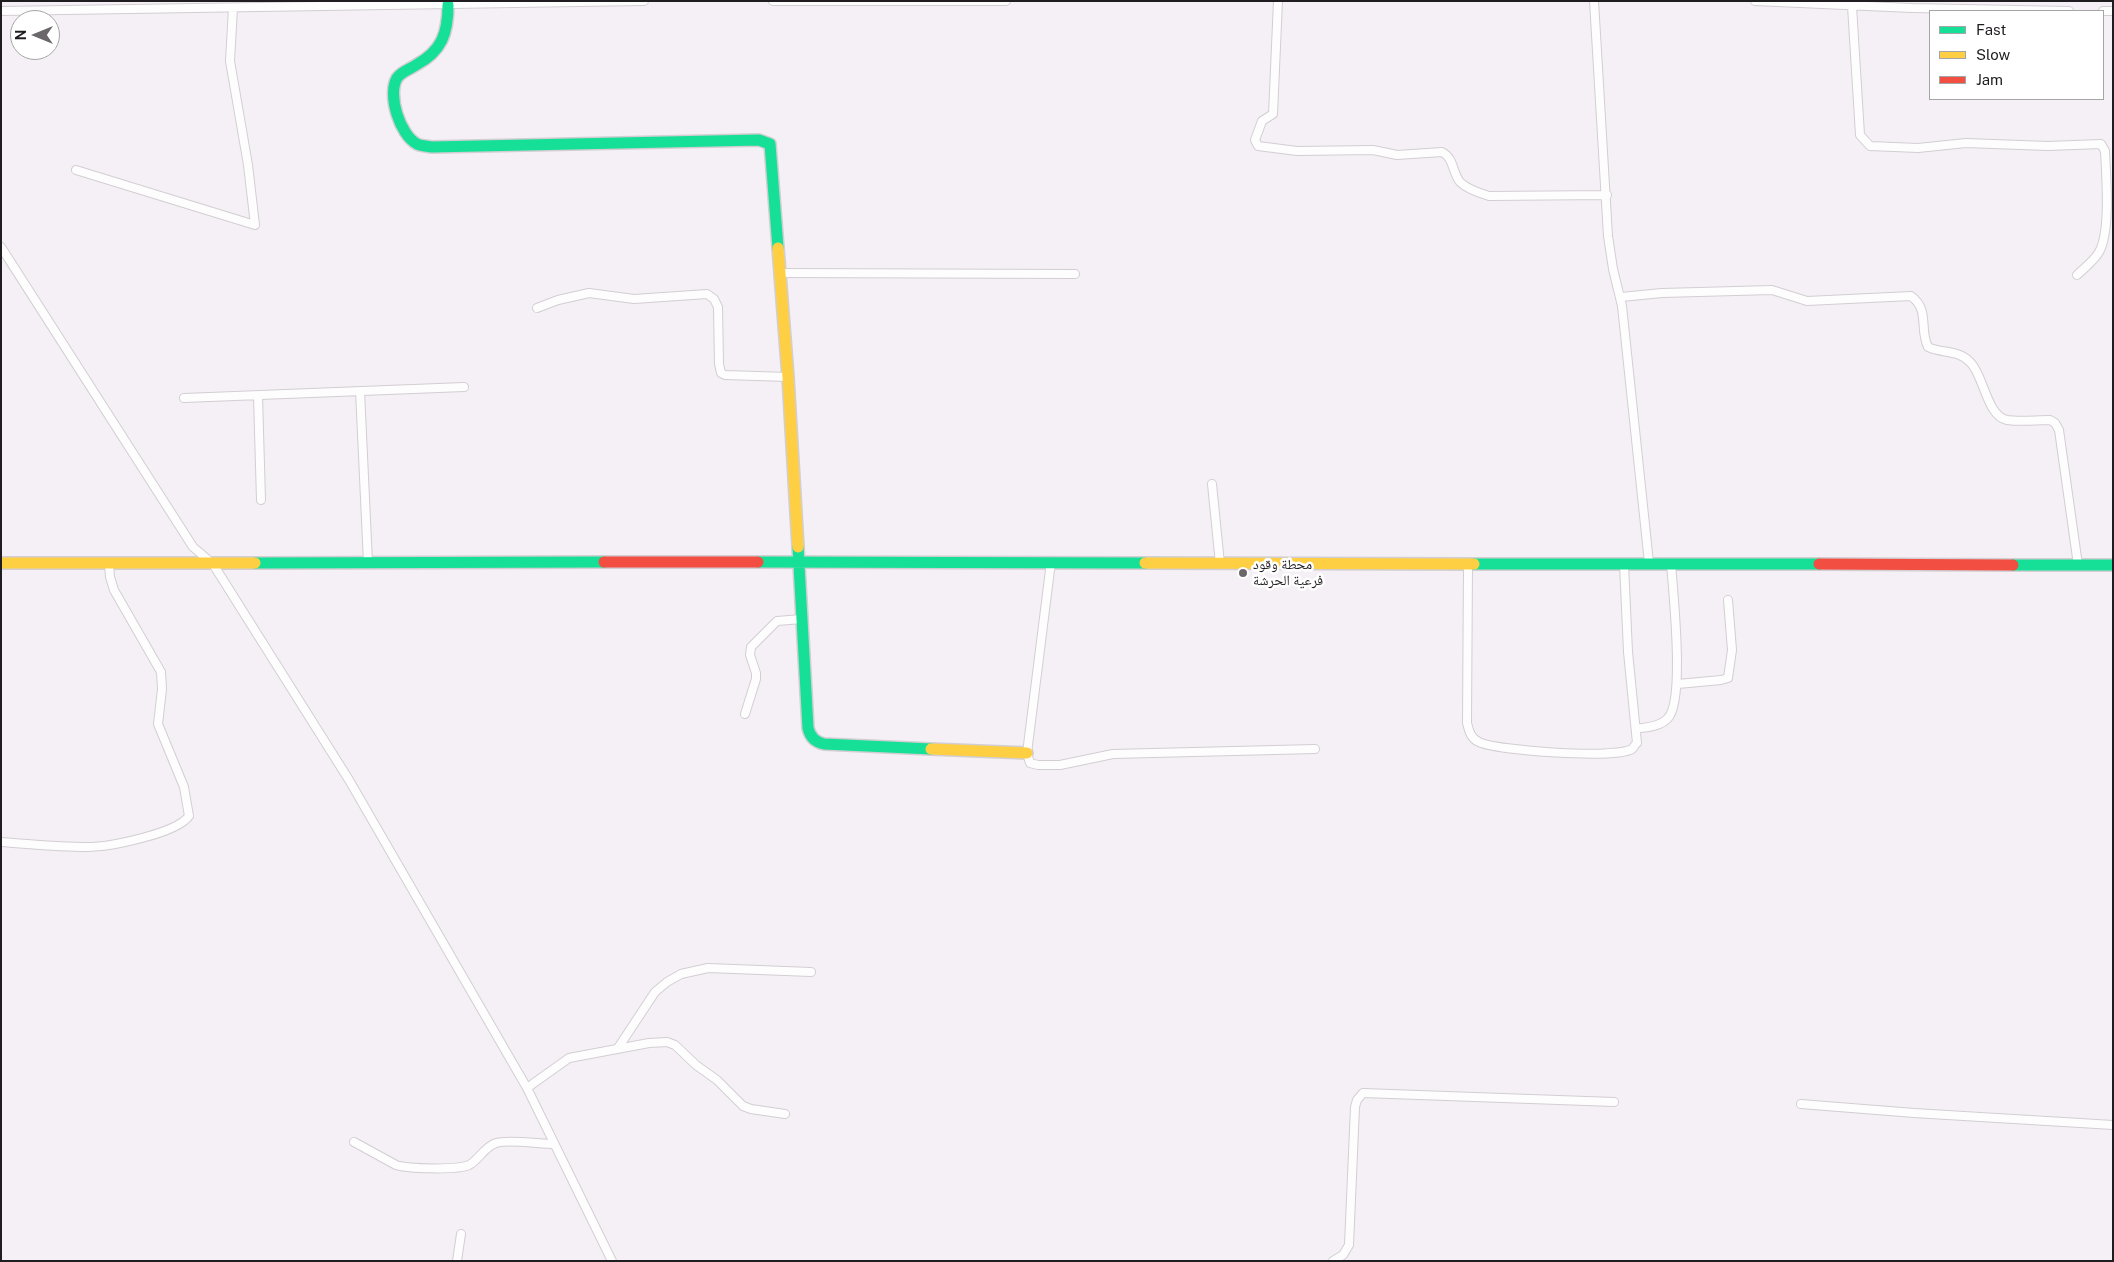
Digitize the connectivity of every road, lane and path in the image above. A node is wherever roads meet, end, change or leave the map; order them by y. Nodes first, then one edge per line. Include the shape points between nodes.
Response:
1 (86, 1) edge
2 (644, 1) edge
3 (773, 1) edge
4 (865, 1) edge
5 (1006, 1) edge
6 (1278, 1) edge
7 (1594, 1) edge
8 (1755, 1) edge
9 (259, 4) edge
10 (448, 5) junction
11 (1852, 6) junction
12 (233, 8) junction
13 (2026, 10) edge
14 (1, 11) edge
15 (86, 11) junction
16 (76, 170) dead end
17 (1607, 195) junction
18 (1, 247) edge
19 (780, 273) junction
20 (1075, 274) dead end
21 (2078, 275) dead end
22 (1621, 297) junction
23 (537, 308) dead end
24 (788, 377) junction
25 (464, 387) dead end
26 (360, 391) junction
27 (258, 396) junction
28 (184, 398) dead end
29 (1212, 484) dead end
30 (261, 500) dead end
31 (1051, 562) junction
32 (1, 563) edge
33 (368, 563) junction
34 (798, 563) junction
35 (1649, 563) junction
36 (1672, 563) junction
37 (109, 564) junction
38 (212, 564) junction
39 (1220, 564) junction
40 (1624, 564) junction
41 (1468, 565) junction
42 (2078, 565) junction
43 (2113, 565) edge
44 (1728, 600) dead end
45 (802, 619) junction
46 (1678, 684) junction
47 (746, 714) dead end
48 (1636, 728) junction
49 (1314, 749) dead end
50 (1027, 753) junction
51 (1, 842) edge
52 (811, 972) dead end
53 (618, 1048) junction
54 (527, 1088) junction
55 (1614, 1102) dead end
56 (1801, 1104) dead end
57 (784, 1114) dead end
58 (2113, 1125) edge
59 (354, 1142) dead end
60 (554, 1144) junction
61 (461, 1234) dead end
62 (1337, 1260) edge
63 (457, 1261) edge
64 (612, 1261) edge

1 - 15 street
2 - 10 street
3 - 4 street
4 - 5 street
6 - 17 street via 1273,114 1262,122 1255,140 1258,146 1276,150 1373,150 1397,155 1442,152 1448,156 1461,183 1489,196
7 - 17 street
8 - 11 street
9 - 10 street
9 - 12 street
10 - 19 street via 446,38 437,51 396,80 396,112 407,135 415,143 454,147 767,142 772,148
11 - 13 street
11 - 21 street via 1860,135 1870,146 2101,144 2105,151 2108,199 2104,234 2100,252
12 - 15 street
12 - 16 street via 230,61 255,225
14 - 15 street
17 - 22 street via 1608,236
18 - 38 street via 192,547
19 - 20 street
19 - 24 street
22 - 35 street
22 - 42 street via 1772,290 1807,301 1911,296 1922,308 1928,347 1958,353 1970,362 1978,372 1996,414 2008,420 2050,420 2056,423
23 - 24 street via 589,293 634,299 707,294 718,307 718,364 721,373
24 - 34 street
25 - 26 street
26 - 27 street
26 - 33 street
27 - 28 street
27 - 30 street
29 - 39 street
31 - 34 street
31 - 39 street
31 - 50 street
32 - 37 street
33 - 34 street
33 - 38 street
34 - 45 street
35 - 36 street
35 - 40 street
36 - 42 street
36 - 46 street
37 - 38 street
37 - 51 street via 114,590 161,672 158,724 184,787 188,816 160,834 89,847
38 - 54 street via 349,780
39 - 41 street
40 - 41 street
40 - 48 street
41 - 48 street via 1466,724 1476,740 1532,751 1610,752 1633,748 1637,742
42 - 43 street
44 - 46 street via 1732,650 1728,678
45 - 47 street via 777,622 751,647 756,679
45 - 50 street via 809,733 816,742
46 - 48 street via 1674,707 1668,718 1657,725
49 - 50 street via 1113,754 1049,765 1033,764
52 - 53 street via 713,968 681,974 655,992
53 - 54 street via 570,1058
53 - 57 street via 671,1043 718,1080 743,1106
54 - 60 street
55 - 62 street via 1363,1093 1355,1107 1349,1245
56 - 58 street
59 - 60 street via 396,1165 429,1168 468,1165 496,1143
60 - 64 street
61 - 63 street

